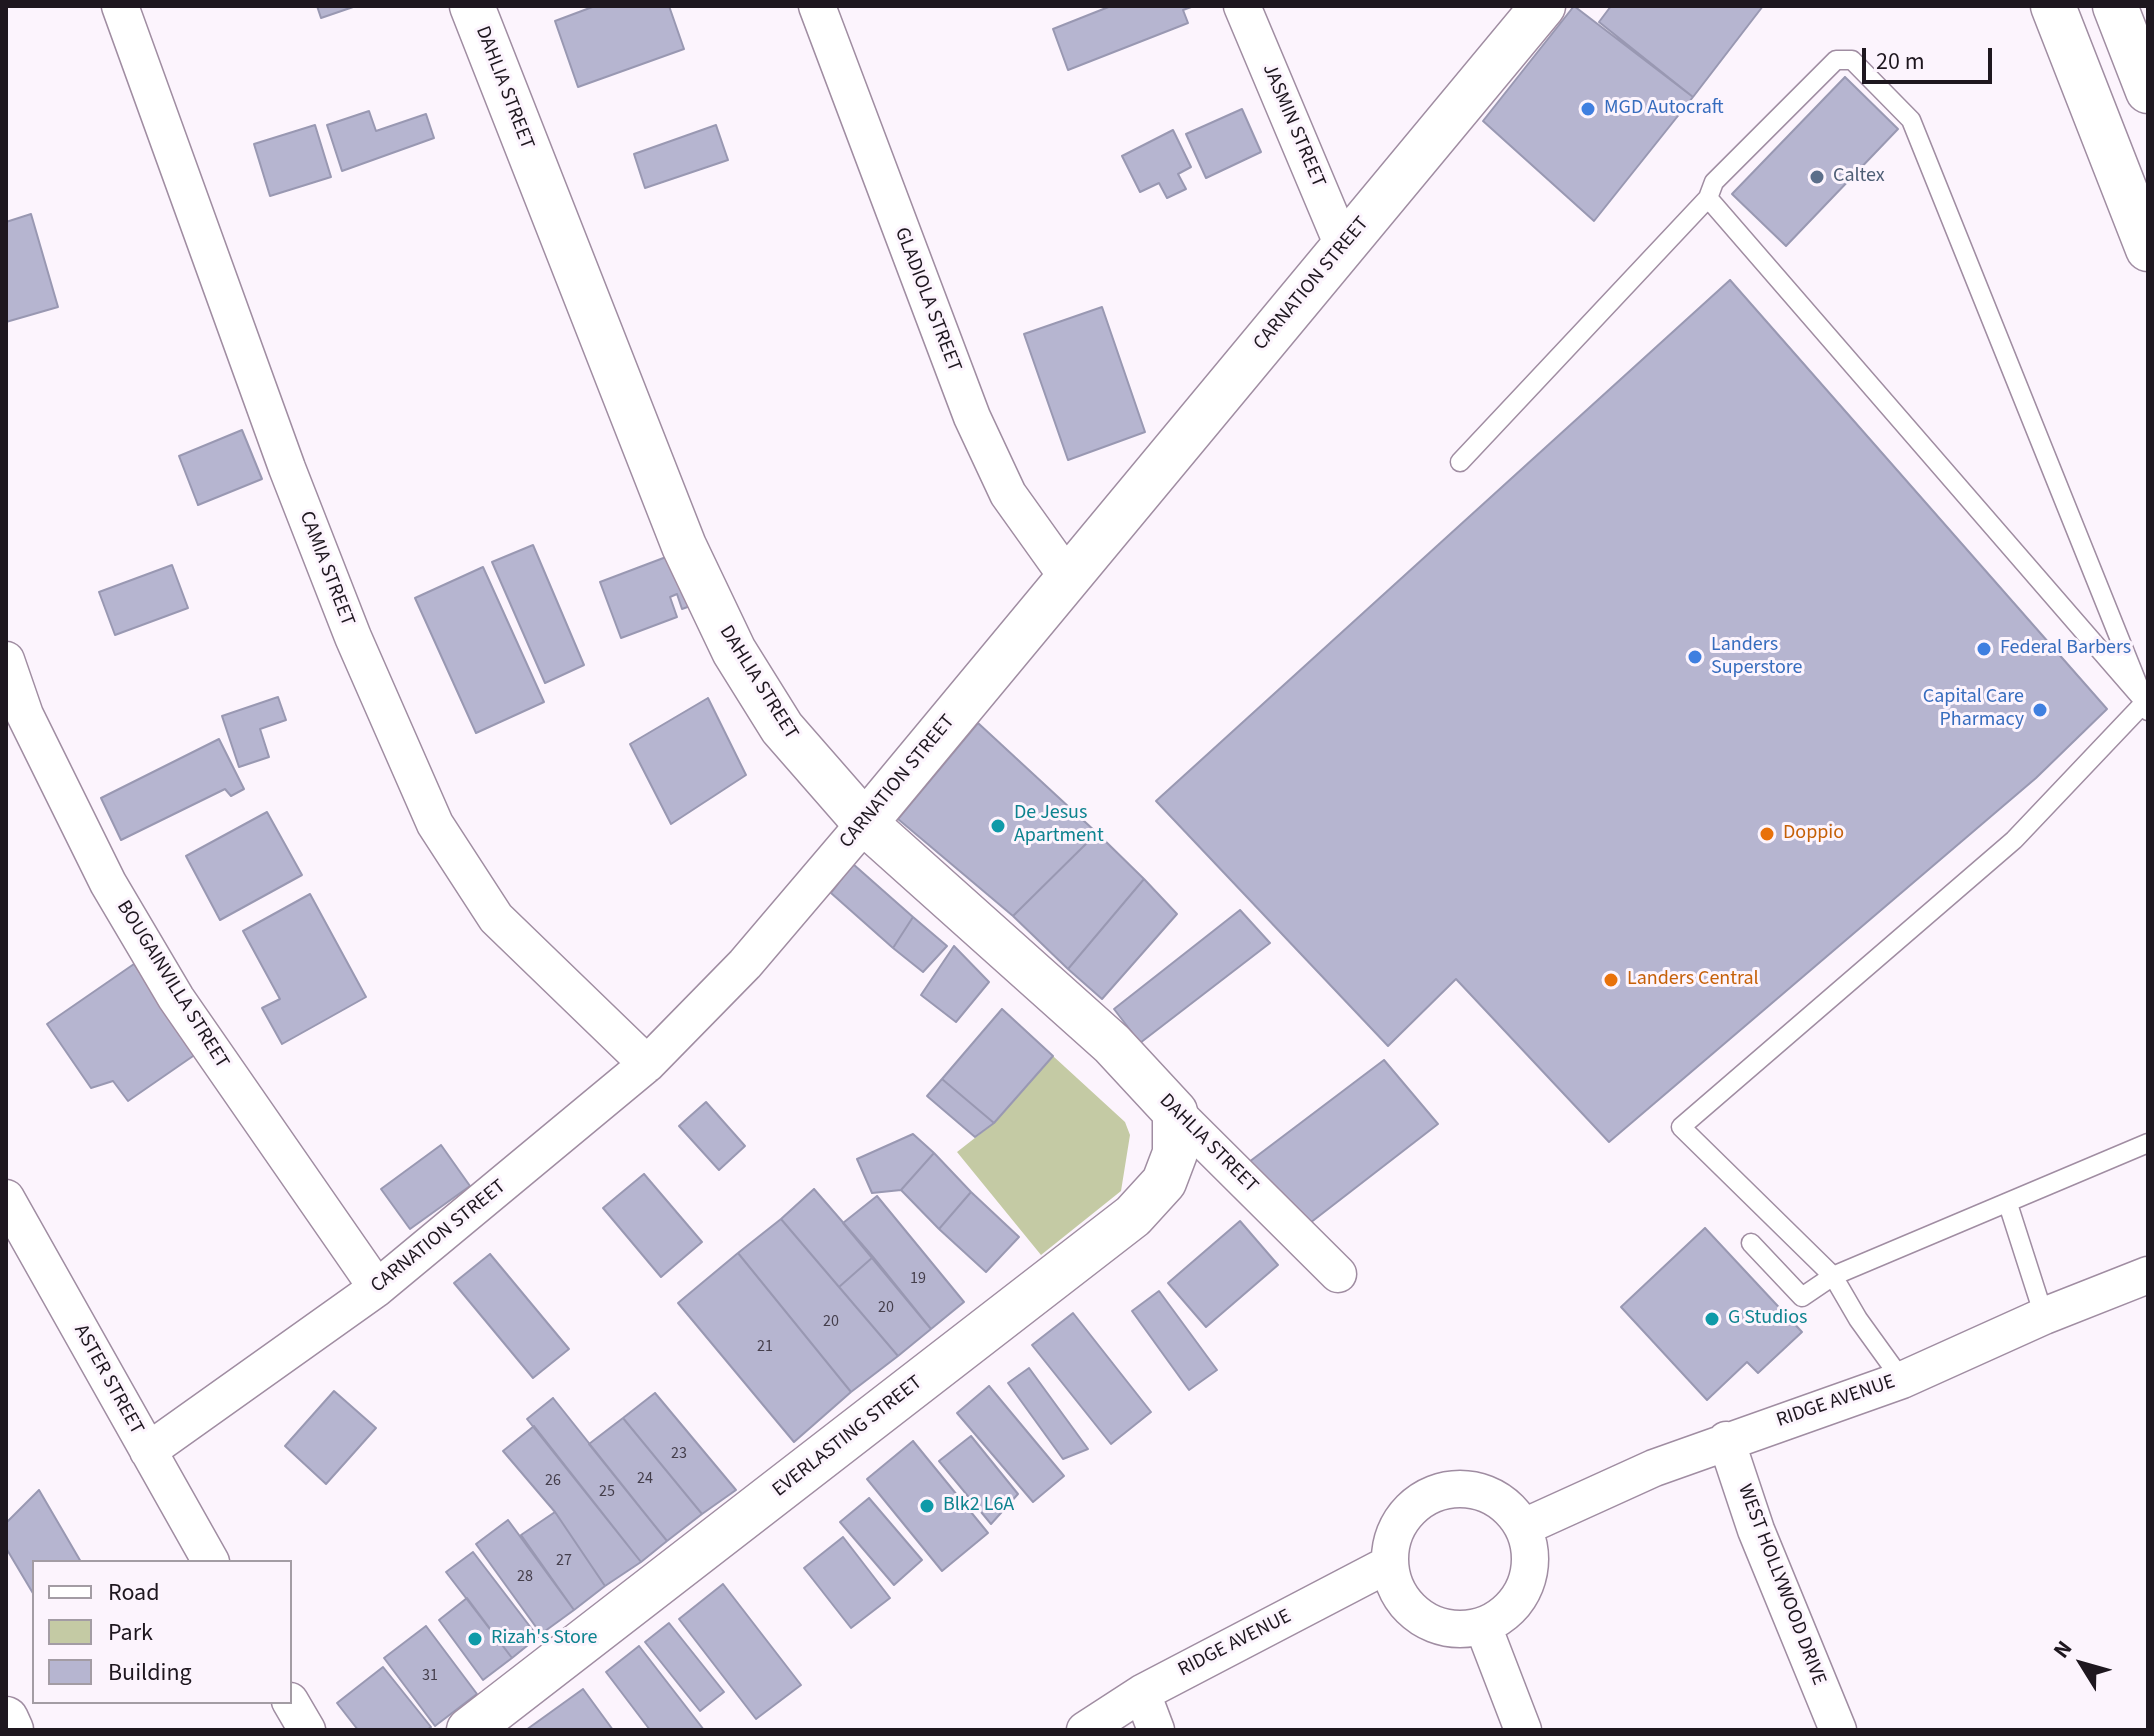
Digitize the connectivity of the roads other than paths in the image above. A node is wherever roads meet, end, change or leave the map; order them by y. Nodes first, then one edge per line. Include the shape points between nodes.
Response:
1 (120, 6) edge
2 (472, 6) edge
3 (817, 6) edge
4 (1242, 6) edge
5 (1543, 6) edge
6 (2053, 6) edge
7 (2115, 6) edge
8 (2148, 91) edge
9 (1708, 198) junction
10 (1343, 246) junction
11 (2148, 249) edge
12 (1460, 462) dead end
13 (1068, 578) junction
14 (6, 660) edge
15 (2146, 707) edge
16 (865, 823) junction
17 (647, 1064) junction
18 (1175, 1112) junction
19 (2148, 1143) edge
20 (6, 1198) edge
21 (2008, 1204) junction
22 (1751, 1243) dead end
23 (1338, 1274) dead end
24 (2148, 1275) edge
25 (1833, 1276) junction
26 (377, 1288) junction
27 (2044, 1316) junction
28 (1902, 1380) junction
29 (1726, 1440) junction
30 (148, 1451) junction
31 (1524, 1527) junction
32 (210, 1560) edge
33 (1389, 1564) junction
34 (1483, 1626) junction
35 (1142, 1693) junction
36 (292, 1704) edge
37 (6, 1719) edge
38 (11, 1730) edge
39 (307, 1730) edge
40 (469, 1730) edge
41 (1085, 1730) edge
42 (1156, 1730) edge
43 (1523, 1730) edge
44 (1838, 1730) edge

1 - 17 street, CAMIA STREET via 293,483 435,824 496,918
2 - 16 street, DAHLIA STREET via 684,546 734,651 782,728
3 - 13 street, GLADIOLA STREET via 972,417 1008,494
4 - 10 street, JASMIN STREET
5 - 10 street, CARNATION STREET
6 - 11 street
7 - 8 street
9 - 12 lane
9 - 15 lane
9 - 15 lane via 1714,182 1836,60 1852,60 1911,120
10 - 13 street, CARNATION STREET
13 - 16 street, CARNATION STREET
14 - 26 street, BOUGAINVILLA STREET via 25,715 176,998
15 - 25 lane via 2014,840 1681,1127
16 - 17 street, CARNATION STREET via 745,964
16 - 18 street, DAHLIA STREET via 1112,1044
17 - 26 street, CARNATION STREET
18 - 23 street, DAHLIA STREET
18 - 40 street, EVERLASTING STREET via 1175,1153 1164,1182 1133,1216
19 - 21 lane
20 - 30 street, ASTER STREET
21 - 25 lane
21 - 27 lane
22 - 25 lane via 1802,1297
24 - 27 street, RIDGE AVENUE
25 - 28 lane
26 - 30 street, CARNATION STREET
27 - 28 street, RIDGE AVENUE
28 - 29 street, RIDGE AVENUE
29 - 31 street, RIDGE AVENUE
29 - 44 street, WEST HOLLYWOOD DRIVE via 1756,1530
30 - 32 street, ASTER STREET
31 - 33 street via 1494,1496 1474,1489 1431,1494 1399,1522
31 - 34 street via 1531,1556 1526,1586 1508,1610
33 - 34 street via 1399,1594 1420,1618 1440,1628
33 - 35 street, RIDGE AVENUE
34 - 43 street
35 - 41 street, RIDGE AVENUE
35 - 42 street
36 - 39 street
37 - 38 street

